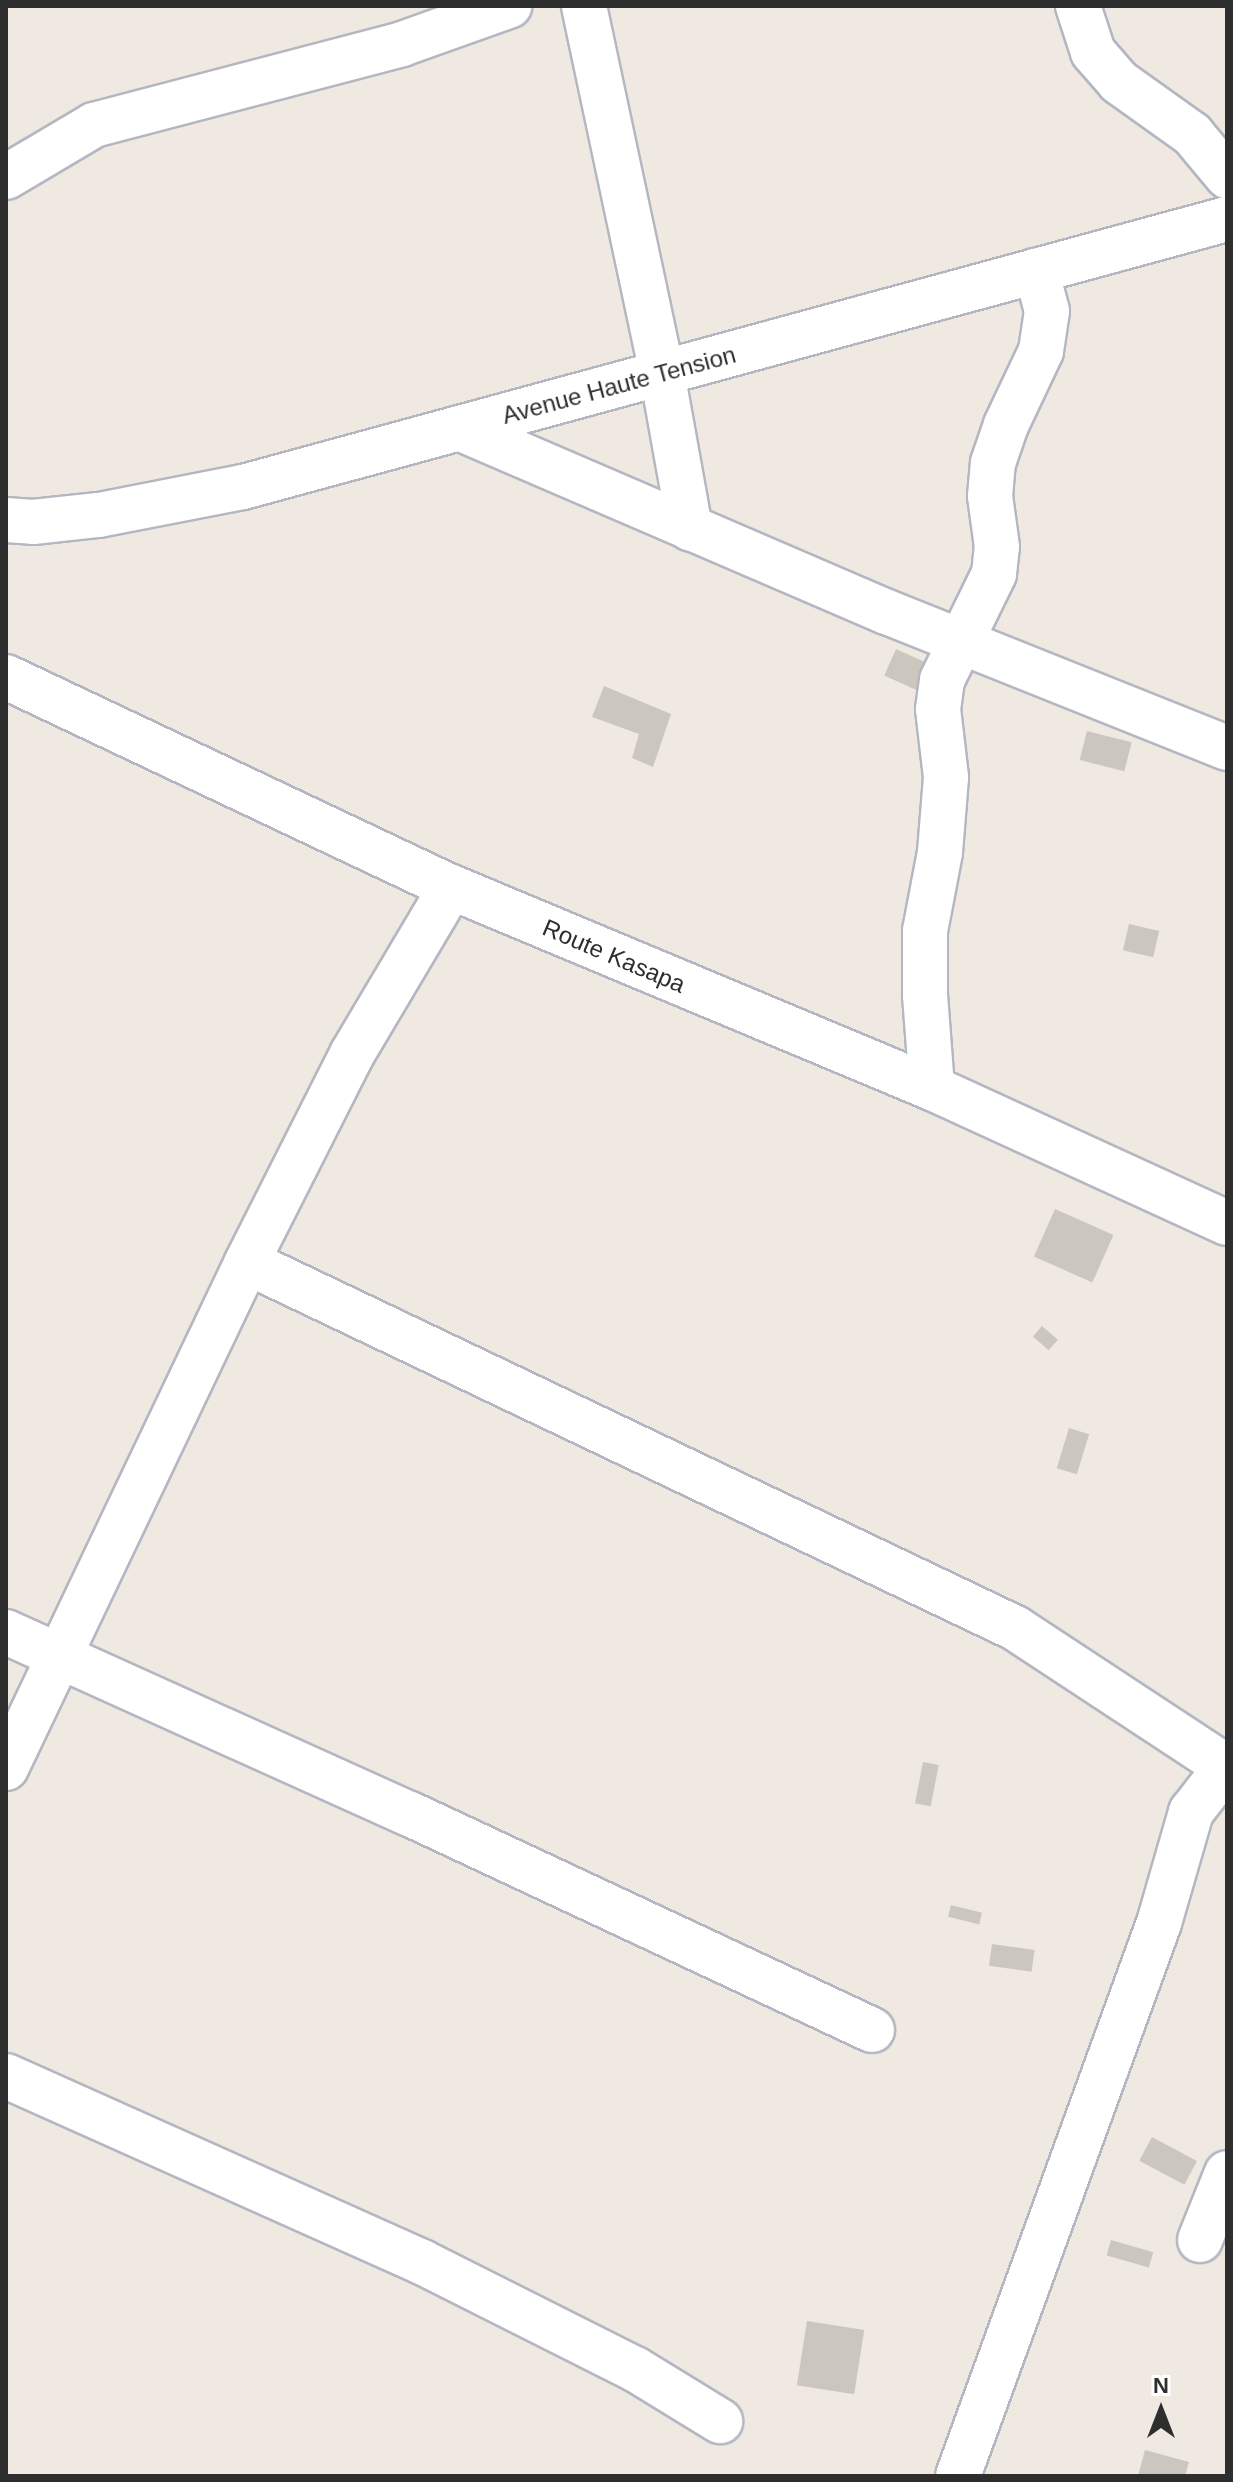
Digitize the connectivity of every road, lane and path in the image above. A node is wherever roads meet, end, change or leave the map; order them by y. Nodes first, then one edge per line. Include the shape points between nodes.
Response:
1 (509, 6) edge
2 (584, 6) edge
3 (1078, 6) edge
4 (1227, 176) edge
5 (6, 177) edge
6 (1227, 219) edge
7 (1036, 270) junction
8 (662, 373) junction
9 (459, 428) junction
10 (6, 520) edge
11 (690, 528) junction
12 (960, 641) junction
13 (6, 677) edge
14 (1227, 748) edge
15 (451, 887) junction
16 (932, 1088) junction
17 (1227, 1223) edge
18 (247, 1262) junction
19 (6, 1632) edge
20 (57, 1658) junction
21 (1226, 1767) edge
22 (6, 1768) edge
23 (872, 2030) dead end
24 (6, 2076) edge
25 (1227, 2173) edge
26 (1200, 2240) dead end
27 (720, 2421) dead end
28 (958, 2476) edge

1 - 5 street via 402,44 94,125
2 - 8 street
3 - 4 street via 1093,52 1110,72 1192,134
6 - 7 street, Avenue Haute Tension
7 - 8 street, Avenue Haute Tension
7 - 12 street via 1047,311 1041,351 993,463 994,574
8 - 9 street, Avenue Haute Tension
8 - 11 street
9 - 10 street, Avenue Haute Tension via 243,487 99,515
9 - 11 street
11 - 12 street
12 - 14 street
12 - 16 street via 942,680 938,709 946,777 940,852 925,931
13 - 15 street, Route Kasapa
15 - 16 street, Route Kasapa
15 - 18 street via 352,1054
16 - 17 street, Route Kasapa
18 - 20 street
18 - 21 street via 1015,1628
19 - 20 street
20 - 22 street
20 - 23 street via 396,1808
21 - 28 street via 1191,1812 1159,1923
24 - 27 street via 422,2262 635,2369
25 - 26 street

